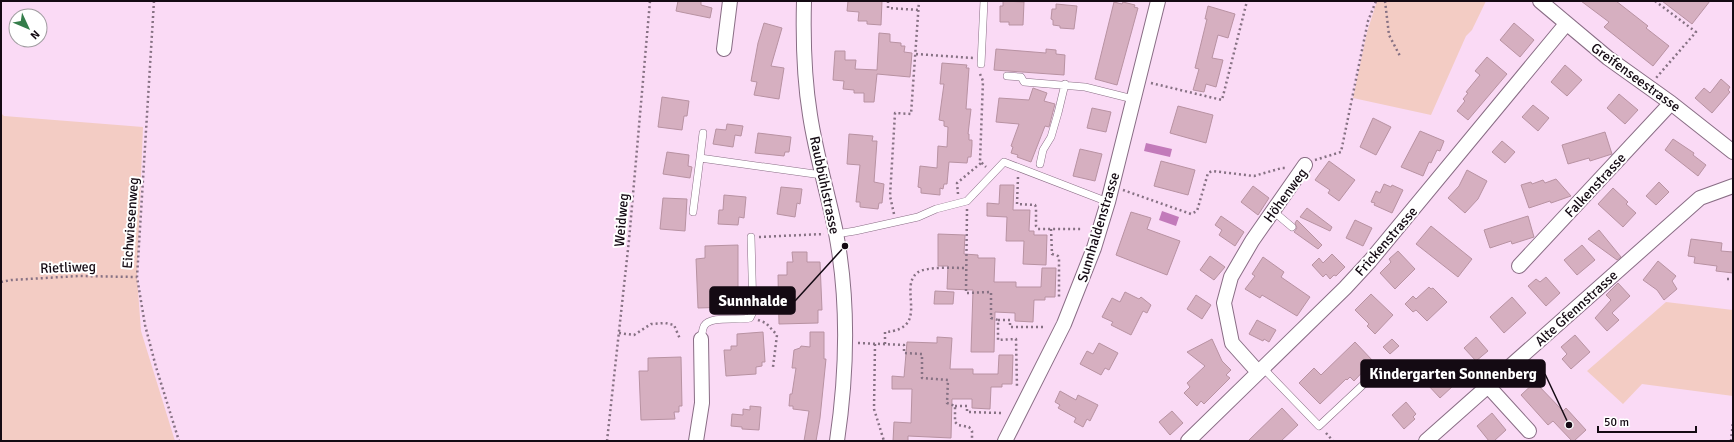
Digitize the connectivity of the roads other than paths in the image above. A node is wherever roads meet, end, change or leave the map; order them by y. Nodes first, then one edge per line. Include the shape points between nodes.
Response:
1 (730, 1) edge
2 (804, 1) edge
3 (984, 1) edge
4 (1158, 1) edge
5 (1540, 1) edge
6 (1566, 24) junction
7 (724, 49) dead end
8 (978, 66) road end
9 (1007, 76) dead end
10 (1066, 84) junction
11 (1133, 99) junction
12 (1671, 103) junction
13 (703, 133) dead end
14 (1733, 152) edge
15 (700, 158) junction
16 (1040, 164) dead end
17 (1305, 165) road end
18 (822, 175) junction
19 (1733, 186) edge
20 (1108, 202) junction
21 (692, 212) dead end
22 (1272, 212) junction
23 (1292, 227) dead end
24 (831, 234) junction
25 (751, 237) road end
26 (1519, 266) dead end
27 (701, 339) joint
28 (1381, 368) dead end
29 (1261, 370) junction
30 (1488, 386) junction
31 (1529, 431) dead end
32 (696, 441) edge
33 (837, 441) edge
34 (1005, 441) edge
35 (1188, 441) edge
36 (1426, 441) edge

1 - 7 street
2 - 18 street, Raubbühlstrasse via 803,40 810,115
3 - 8 lane
4 - 11 street, Sunnhaldenstrasse
5 - 6 street, Greifenseestrasse
6 - 12 street, Greifenseestrasse
6 - 29 street, Frickenstrasse via 1370,261
9 - 10 lane via 1021,77 1024,82
10 - 11 lane
10 - 16 lane via 1051,137 1043,150
11 - 20 street, Sunnhaldenstrasse
12 - 14 street, Greifenseestrasse
12 - 26 street, Falkenstrasse
13 - 15 lane
15 - 18 lane
15 - 21 lane
17 - 22 street, Höhenweg
18 - 24 street, Raubbühlstrasse
19 - 30 street, Alte Gfennstrasse via 1700,198
20 - 24 lane via 1004,162 967,201 936,209 918,217
20 - 34 street, Sunnhaldenstrasse via 1090,261 1067,319
22 - 23 lane
22 - 29 street, Höhenweg via 1231,277 1224,303 1232,343
24 - 33 street, Raubbühlstrasse via 844,311 844,384
25 - 27 lane via 753,312 750,318 708,322
27 - 32 street via 702,403
28 - 29 lane via 1319,426
29 - 35 street, Frickenstrasse
30 - 31 street
30 - 36 street, Alte Gfennstrasse

